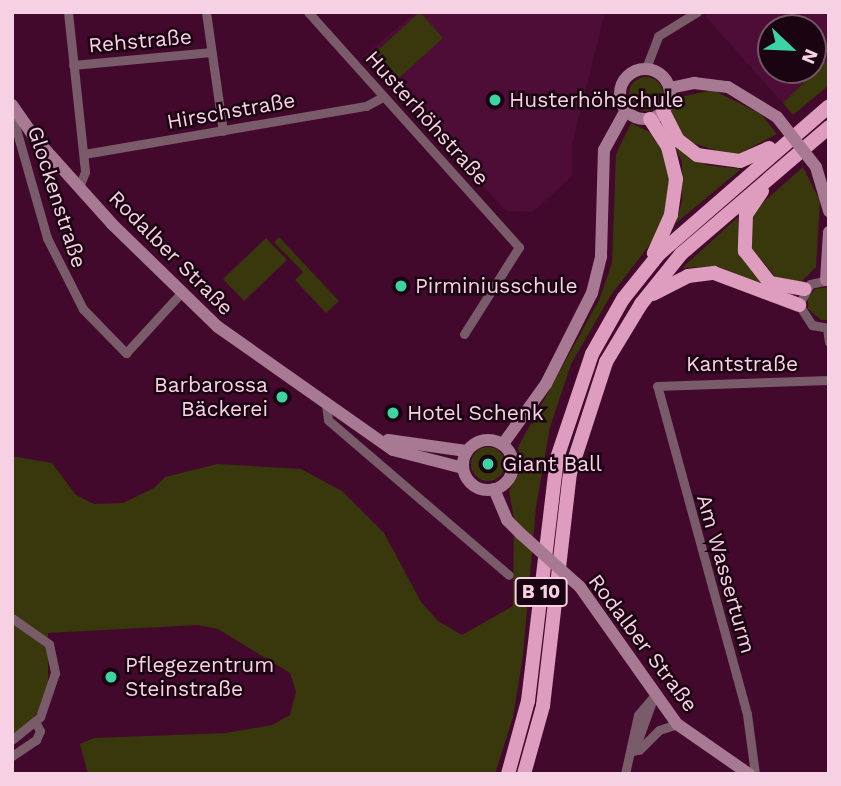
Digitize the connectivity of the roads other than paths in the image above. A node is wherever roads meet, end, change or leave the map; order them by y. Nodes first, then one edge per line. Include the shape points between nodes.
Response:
1 (68, 12) edge
2 (206, 12) edge
3 (308, 12) edge
4 (697, 12) edge
5 (211, 52) junction
6 (73, 65) junction
7 (646, 68) junction
8 (670, 88) junction
9 (383, 97) junction
10 (829, 106) edge
11 (15, 109) edge
12 (626, 110) junction
13 (663, 111) junction
14 (650, 118) junction
15 (811, 121) junction
16 (829, 127) edge
17 (223, 131) junction
18 (84, 154) junction
19 (776, 172) junction
20 (79, 187) junction
21 (829, 211) edge
22 (829, 232) edge
23 (645, 270) junction
24 (827, 280) edge
25 (804, 289) junction
26 (180, 294) junction
27 (640, 304) junction
28 (799, 305) junction
29 (828, 328) edge
30 (464, 334) dead end
31 (829, 342) edge
32 (829, 380) edge
33 (657, 386) joint
34 (326, 405) junction
35 (370, 433) junction
36 (503, 444) junction
37 (466, 451) junction
38 (463, 468) junction
39 (494, 489) junction
40 (509, 575) dead end
41 (12, 618) edge
42 (654, 696) junction
43 (36, 723) junction
44 (677, 724) junction
45 (12, 740) edge
46 (12, 756) edge
47 (628, 762) junction
48 (508, 774) edge
49 (524, 774) edge
50 (625, 774) edge
51 (749, 774) edge
52 (755, 774) edge

1 - 6 street
2 - 5 street
3 - 9 street, Husterhöhstraße
4 - 7 street via 658,36
5 - 6 street, Rehstraße
5 - 17 street
6 - 18 street
7 - 8 main road via 659,72
7 - 12 main road via 623,83
8 - 13 main road
8 - 21 main road, bridge via 694,83 728,87 777,117 816,167
9 - 17 street, Hirschstraße via 366,106
9 - 30 street, Husterhöhstraße via 519,247
10 - 15 highway, B 10
11 - 20 main road, Rodalber Straße
11 - 26 street, Glockenstraße via 14,122 56,262 82,309 126,353
12 - 14 main road
12 - 36 main road via 604,149 601,256 592,293 542,390
13 - 14 main road
13 - 15 highway via 687,148 725,161 754,156
14 - 23 highway via 668,148 676,179 671,215
15 - 23 highway, B 10 via 678,235
16 - 19 highway, B 10
17 - 18 street, Hirschstraße
18 - 20 street
19 - 25 highway via 746,215 745,251 770,283
19 - 27 highway, B 10 via 699,237
20 - 26 main road, Rodalber Straße
22 - 24 main road
23 - 48 highway, B 10 via 592,354 562,434 528,701
24 - 25 street
25 - 28 street
26 - 34 main road, Rodalber Straße
27 - 28 highway via 673,282 702,272 727,275
27 - 49 highway, B 10 via 606,362 575,451 543,706
28 - 29 street via 812,326
29 - 31 street
32 - 33 street, Kantstraße
33 - 52 street, Am Wasserturm via 747,714
34 - 35 main road, Rodalber Straße
34 - 40 street, Rodalber Straße via 328,420
35 - 37 main road, Rodalber Straße via 416,447
35 - 38 main road, Rodalber Straße via 393,450
36 - 37 main road via 487,439
36 - 39 main road via 513,466 508,481
37 - 38 main road
38 - 39 main road via 474,486
39 - 42 main road, Rodalber Straße, bridge via 507,520 580,587
41 - 43 street via 40,632 54,657 52,689
42 - 44 main road, Rodalber Straße
42 - 47 street
43 - 45 street
43 - 46 street via 40,731 36,740
44 - 47 street via 659,730
44 - 51 main road, Rodalber Straße
47 - 50 street

